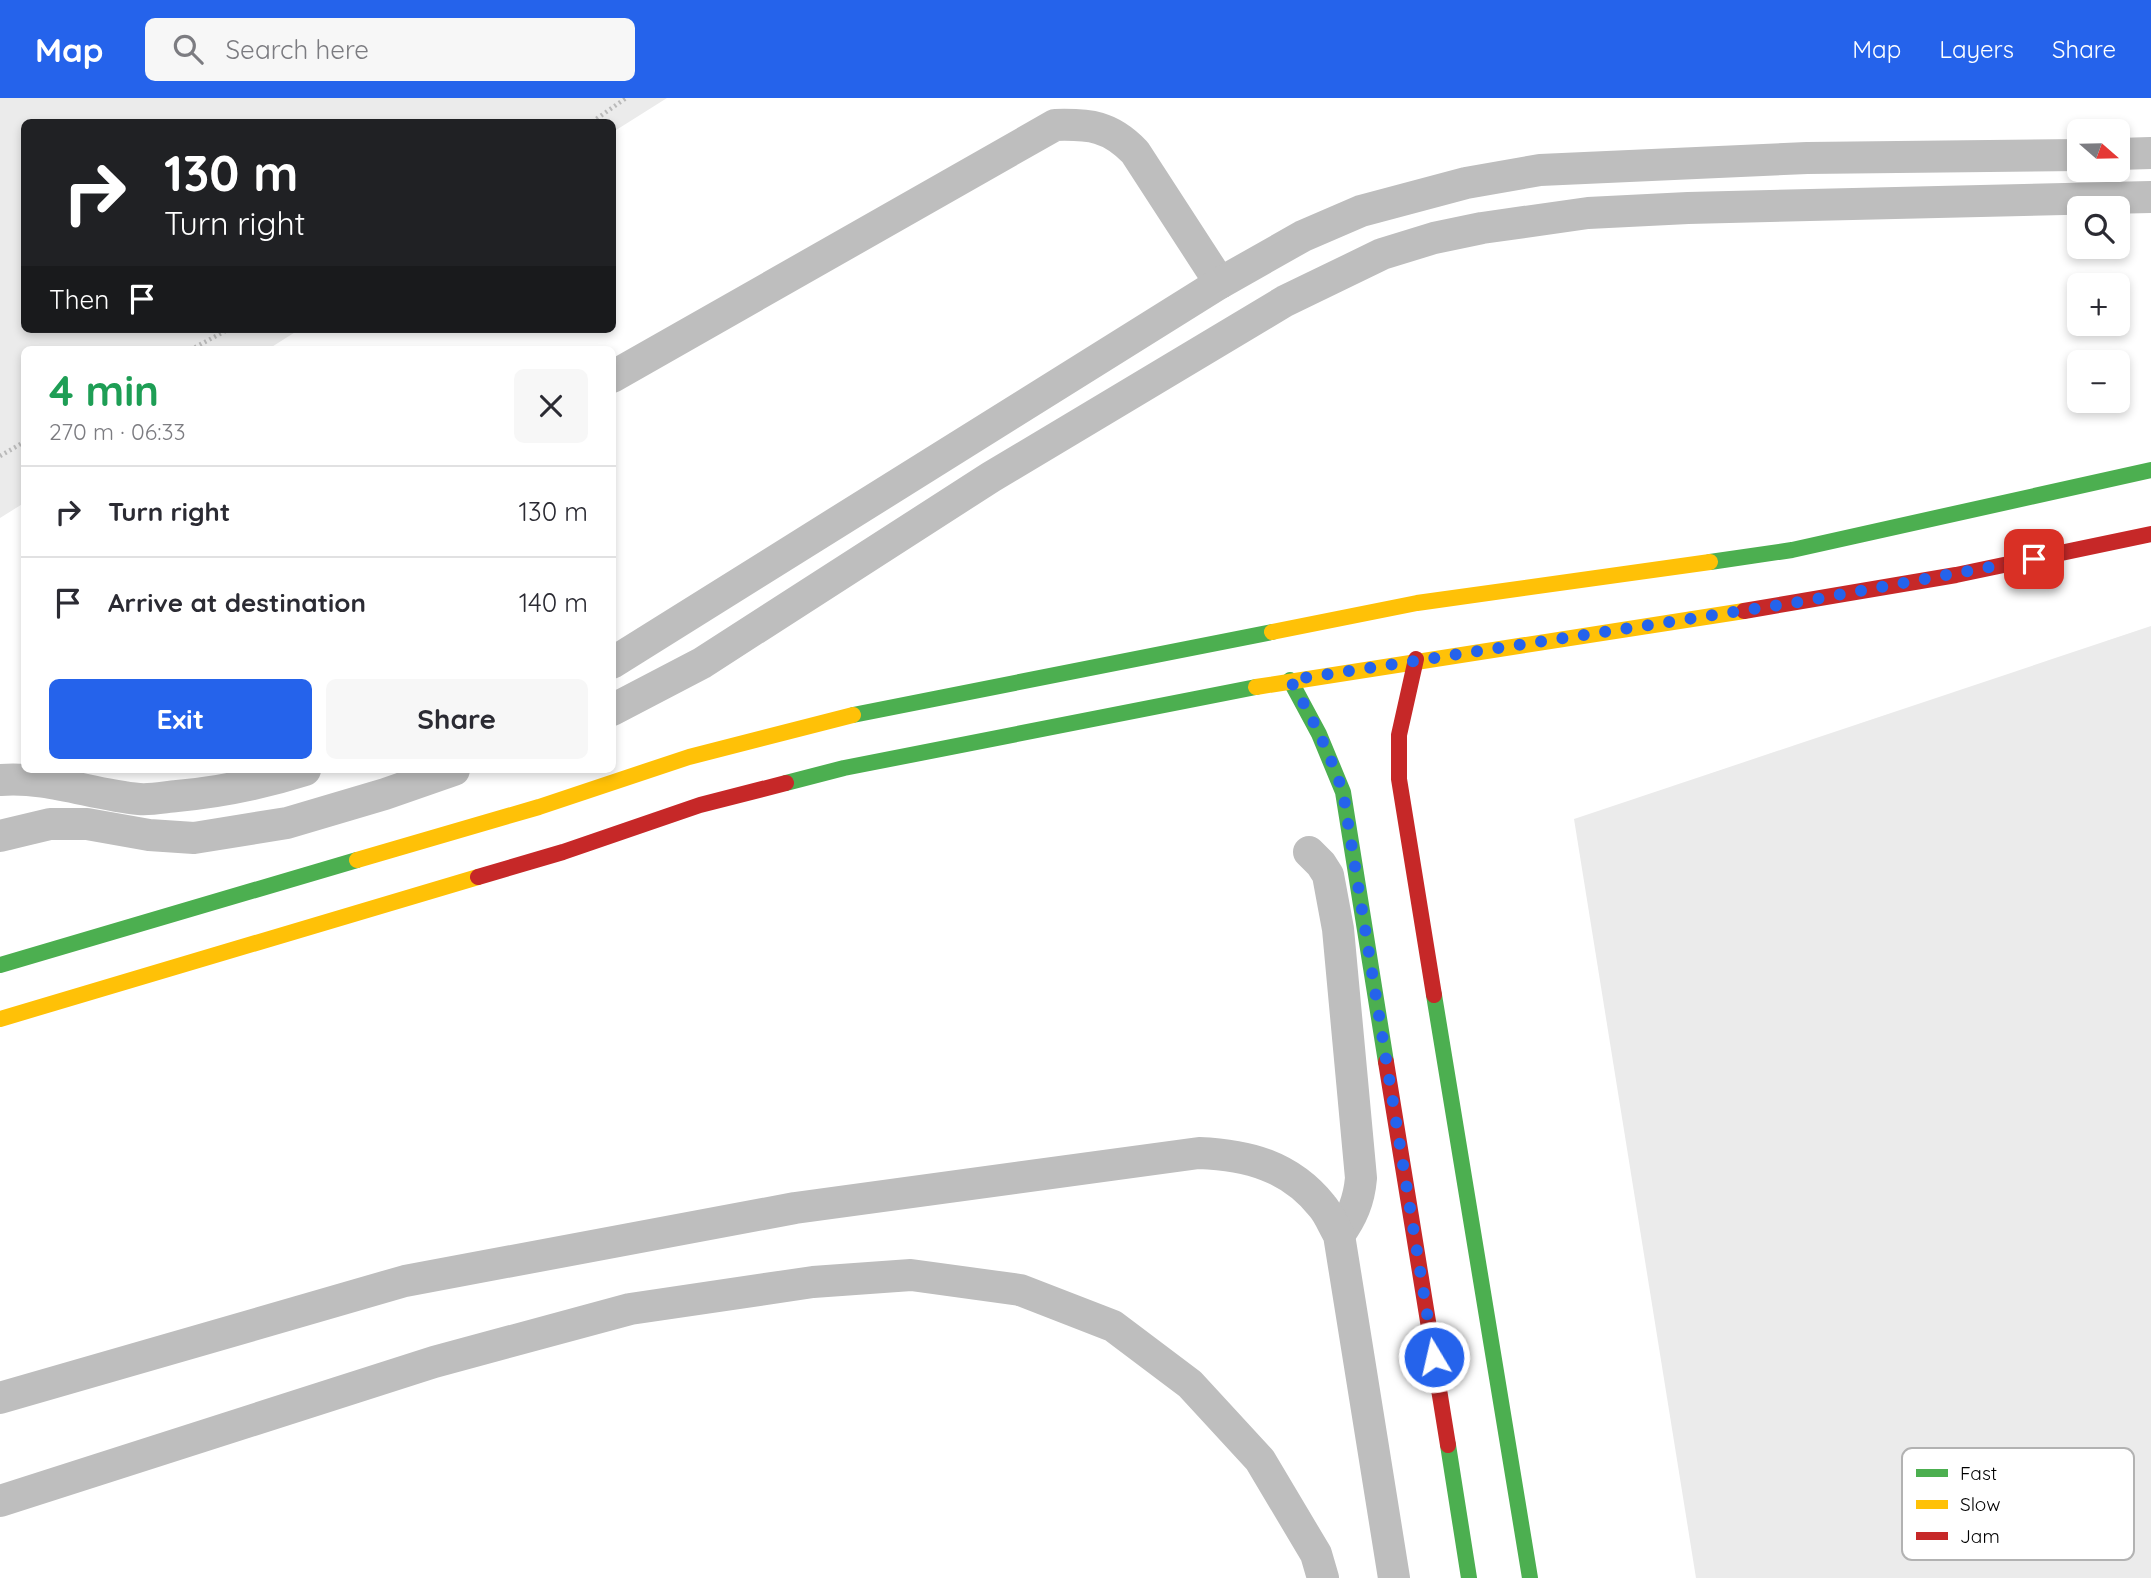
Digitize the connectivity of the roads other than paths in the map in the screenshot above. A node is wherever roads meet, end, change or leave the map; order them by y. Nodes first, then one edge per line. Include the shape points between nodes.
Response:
1 (2151, 153) edge
2 (2130, 154) edge
3 (2067, 155) edge
4 (2151, 197) edge
5 (1220, 283) junction
6 (616, 375) edge
7 (930, 464) junction
8 (2151, 470) edge
9 (956, 500) junction
10 (2151, 534) edge
11 (1416, 659) junction
12 (616, 660) edge
13 (1290, 680) junction
14 (616, 708) edge
15 (296, 773) edge
16 (445, 773) edge
17 (0, 780) edge
18 (144, 799) junction
19 (149, 835) junction
20 (0, 836) edge
21 (1310, 852) dead end
22 (0, 965) edge
23 (0, 1019) edge
24 (1339, 1235) junction
25 (0, 1398) edge
26 (0, 1501) edge
27 (1323, 1578) edge
28 (1394, 1578) edge
29 (1469, 1578) edge
30 (1530, 1578) edge

1 - 2 street
3 - 5 street via 1807,158 1540,170 1466,183 1361,211 1303,236
4 - 9 street via 1588,213 1434,238 1382,254 1285,301
5 - 6 street via 1123,140 1086,124 1055,125
5 - 7 street
7 - 9 street
7 - 12 street
8 - 22 main road via 1792,550 1418,603 839,718 689,757 539,807
9 - 14 street via 702,663
10 - 11 main road via 1799,602
11 - 13 main road
11 - 30 main road via 1399,735 1399,779
13 - 23 main road via 845,768 726,798 563,852
13 - 29 main road via 1312,715 1343,792
15 - 18 street via 272,781
16 - 19 street via 287,823 194,838
17 - 18 street via 44,782
18 - 19 street
19 - 20 street via 87,824 50,824
21 - 24 street via 1328,875 1338,929 1361,1178 1352,1217
24 - 25 street via 1323,1207 1298,1182 1268,1164 1234,1154 1199,1153 794,1208 405,1281
24 - 28 street
26 - 27 street via 434,1362 630,1309 813,1282 911,1275 1020,1290 1113,1326 1190,1384 1260,1460 1316,1555

